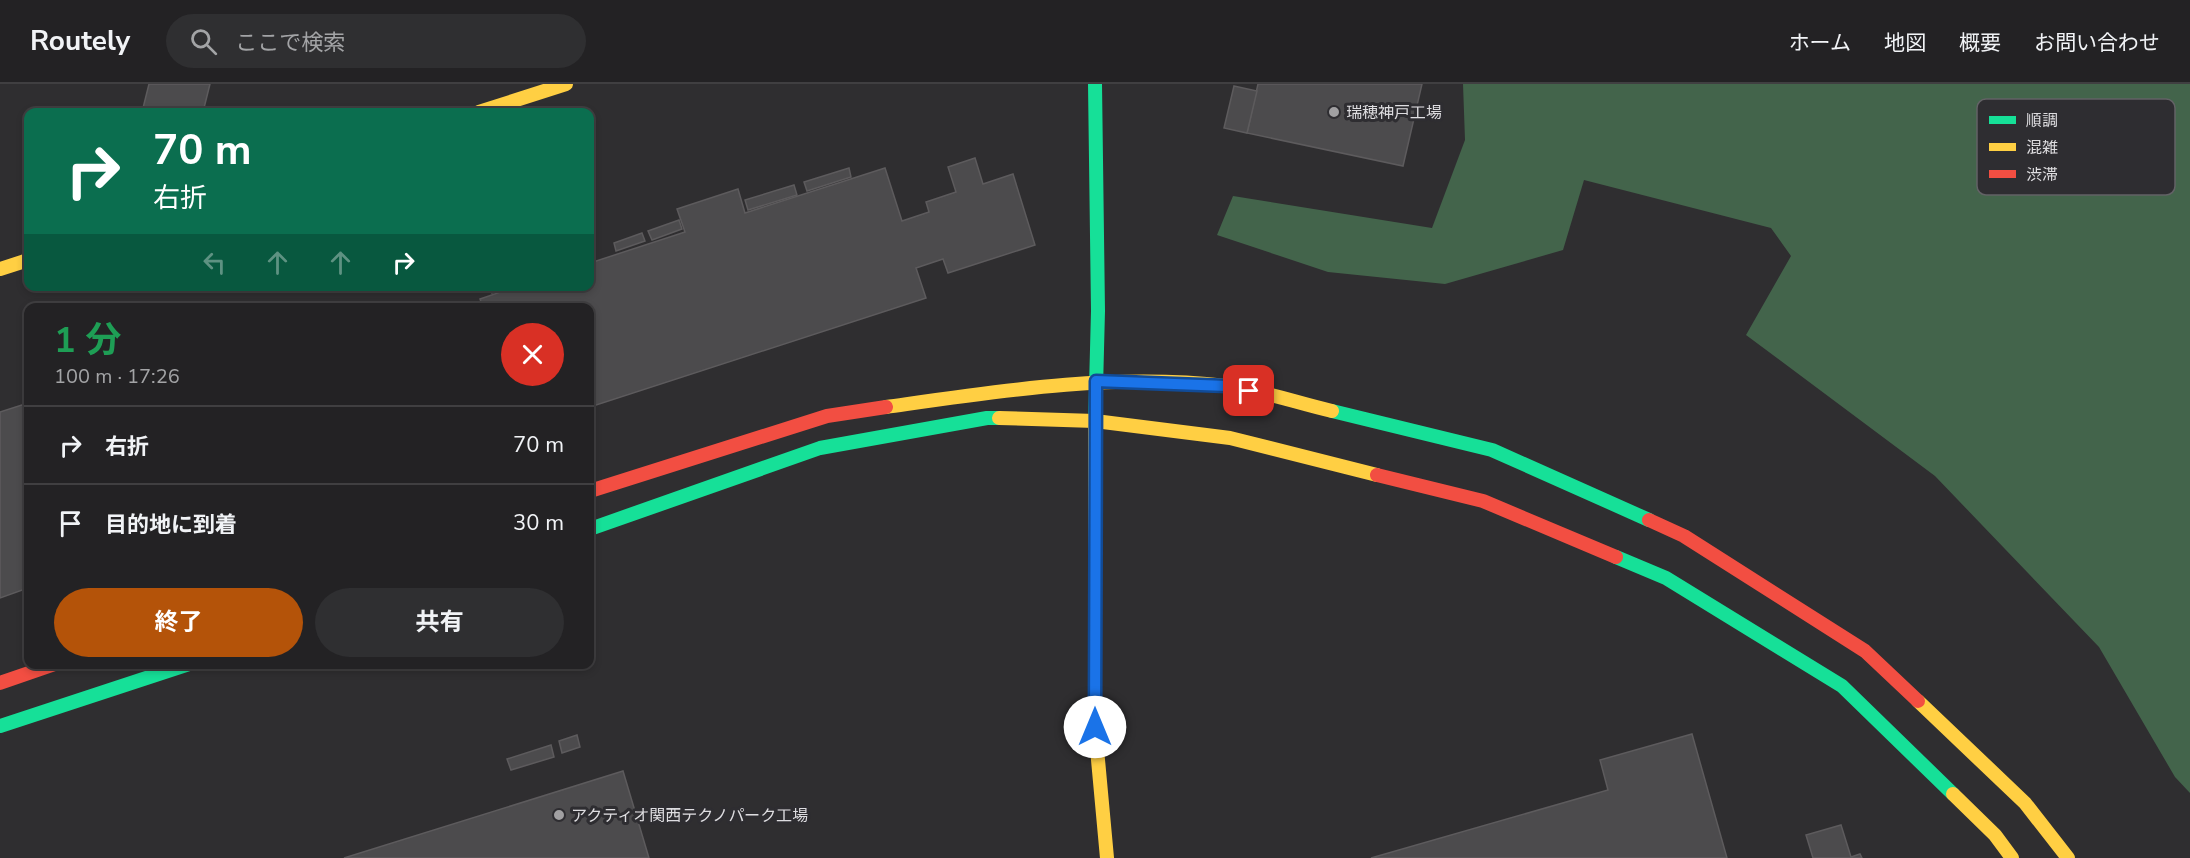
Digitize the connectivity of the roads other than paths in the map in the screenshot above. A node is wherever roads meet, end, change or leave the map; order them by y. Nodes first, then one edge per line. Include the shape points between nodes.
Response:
1 (566, 84) edge
2 (1095, 84) edge
3 (491, 108) edge
4 (24, 261) edge
5 (0, 269) edge
6 (1096, 381) junction
7 (1095, 421) junction
8 (594, 490) edge
9 (594, 528) edge
10 (41, 669) edge
11 (174, 669) edge
12 (0, 683) edge
13 (0, 726) edge
14 (1107, 858) edge
15 (2012, 858) edge
16 (2068, 858) edge

1 - 3 street
2 - 6 street
4 - 5 street
6 - 7 street
6 - 8 street via 827,416
6 - 16 street via 1227,386 1492,450 1684,536 1865,651 2025,803
7 - 9 street via 987,418 820,448
7 - 14 street via 1095,727
7 - 15 street via 1230,438 1483,501 1666,578 1842,686 1995,835
10 - 12 street
11 - 13 street

